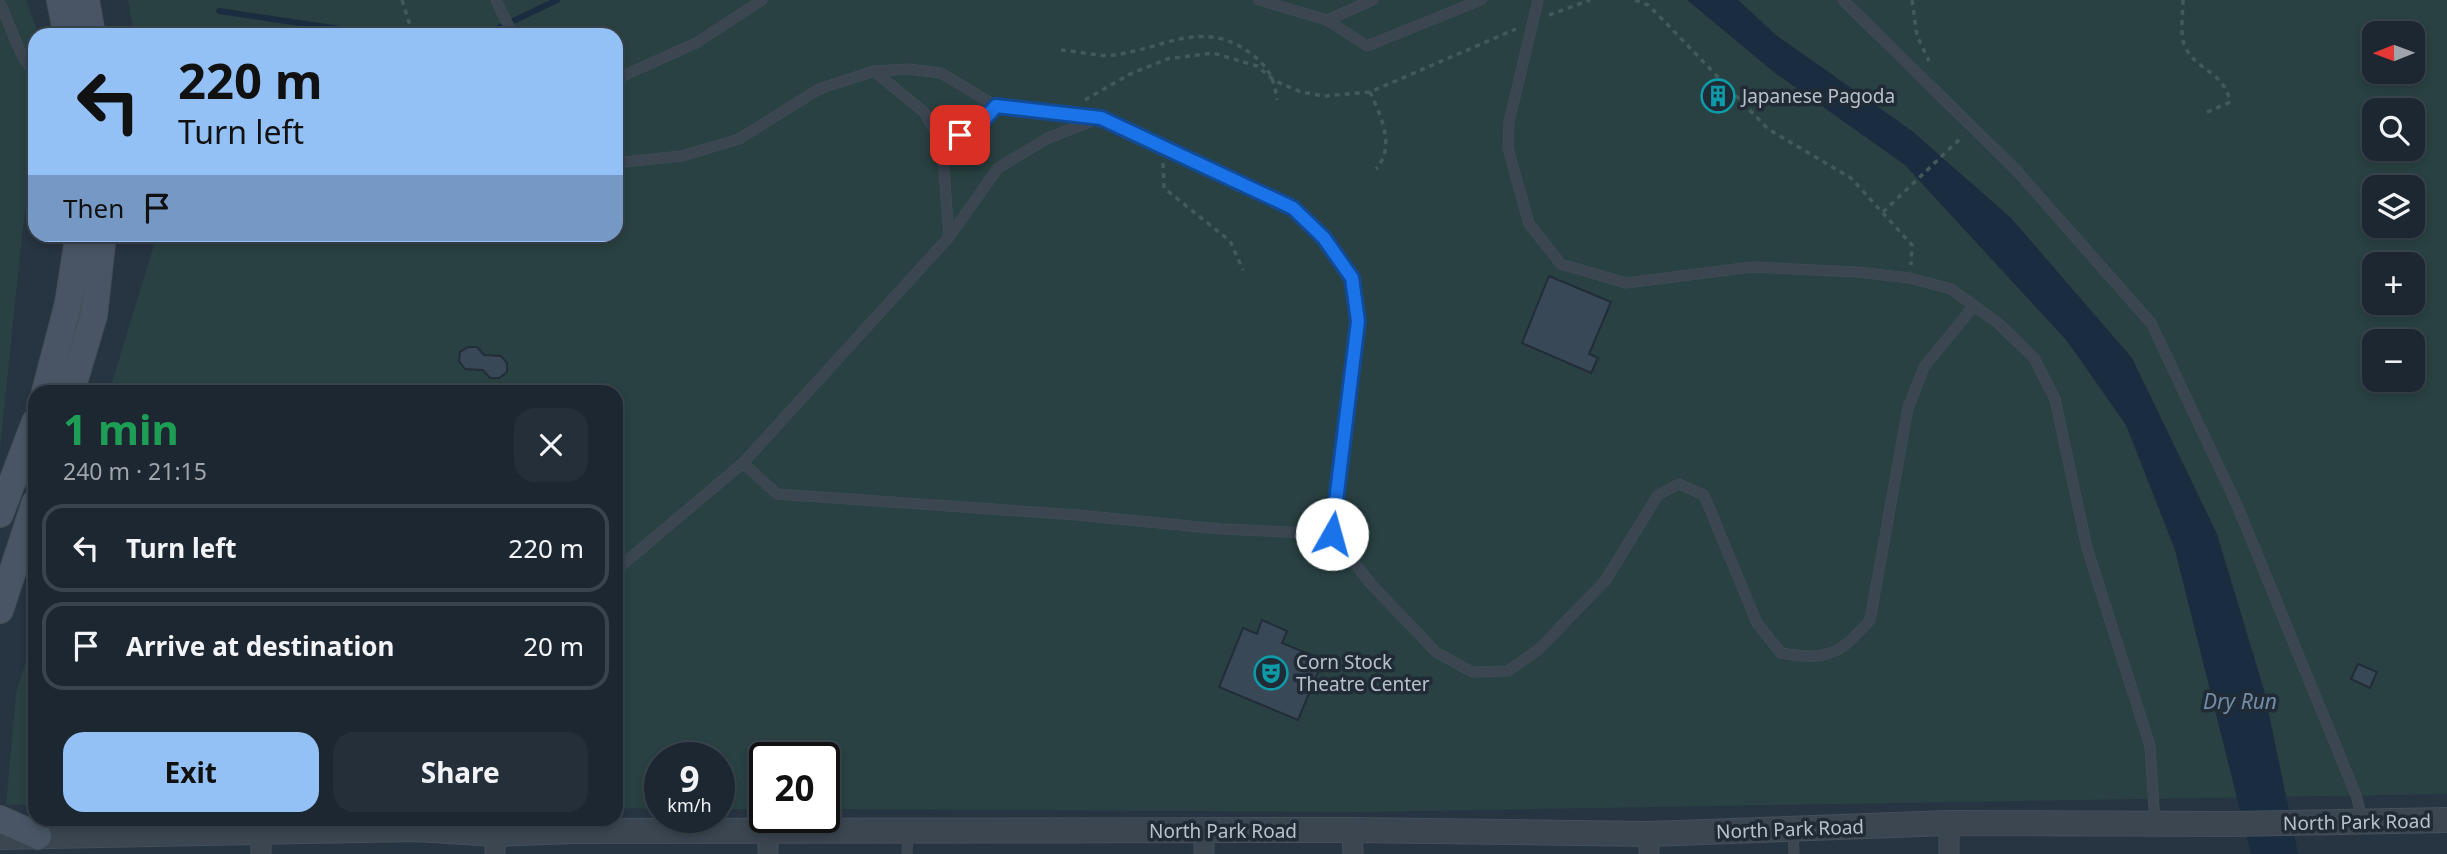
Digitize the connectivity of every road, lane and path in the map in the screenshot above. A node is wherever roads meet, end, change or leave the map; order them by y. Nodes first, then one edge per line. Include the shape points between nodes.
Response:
1 (60, 0) edge
2 (86, 0) edge
3 (402, 0) edge
4 (496, 0) edge
5 (762, 0) edge
6 (1259, 0) edge
7 (1373, 0) edge
8 (1481, 0) edge
9 (1538, 0) edge
10 (1590, 0) edge
11 (1635, 0) edge
12 (1843, 0) edge
13 (1912, 0) edge
14 (2183, 0) edge
15 (0, 4) edge
16 (1327, 20) junction
17 (1532, 21) junction
18 (66, 28) edge
19 (91, 28) edge
20 (411, 28) edge
21 (510, 28) edge
22 (1060, 50) dead end
23 (28, 64) edge
24 (1931, 64) dead end
25 (874, 71) junction
26 (623, 76) edge
27 (1275, 81) junction
28 (1370, 92) junction
29 (1277, 100) dead end
30 (1078, 105) dead end
31 (996, 106) junction
32 (2205, 113) dead end
33 (1101, 118) junction
34 (942, 143) junction
35 (1953, 145) dead end
36 (1162, 146) junction
37 (623, 162) edge
38 (1376, 169) dead end
39 (1883, 212) junction
40 (949, 237) junction
41 (78, 242) edge
42 (102, 242) edge
43 (1243, 270) dead end
44 (1910, 278) junction
45 (1973, 307) junction
46 (47, 385) edge
47 (73, 385) edge
48 (28, 440) edge
49 (743, 463) junction
50 (0, 514) edge
51 (28, 524) edge
52 (1332, 534) junction
53 (623, 564) edge
54 (0, 610) edge
55 (0, 819) edge
56 (2447, 820) edge
57 (2363, 821) junction
58 (1949, 823) junction
59 (2155, 823) junction
60 (1793, 828) junction
61 (262, 835) edge
62 (38, 836) junction
63 (0, 837) edge
64 (1204, 842) edge
65 (1352, 842) edge
66 (768, 843) edge
67 (907, 843) edge
68 (495, 844) edge
69 (1649, 844) edge
70 (1794, 854) edge
71 (1949, 854) edge

1 - 18 main road
2 - 19 main road
3 - 20 path
4 - 21 lane
5 - 26 lane via 696,43
6 - 16 lane
7 - 16 lane
8 - 16 lane via 1367,46
9 - 17 lane
10 - 17 path
11 - 39 path via 1648,5 1768,129 1851,177
12 - 57 lane via 2017,171 2151,323 2237,505
13 - 24 path via 1917,36
14 - 32 path via 2187,50 2222,81 2230,102
15 - 23 lane
17 - 28 path
17 - 44 lane via 1509,122 1508,148 1529,224 1561,264 1626,284 1752,267
22 - 27 path via 1112,55 1205,35 1239,45 1267,67
25 - 31 lane via 941,73
25 - 34 lane via 924,113
25 - 37 lane via 820,89 739,139 682,156
27 - 28 path via 1324,96
27 - 29 path
27 - 30 path via 1257,66 1238,59 1213,53 1189,55 1130,74
28 - 38 path via 1385,139 1384,160
31 - 33 lane
31 - 34 lane via 978,127
33 - 36 lane
33 - 40 lane via 1048,138 998,168
34 - 40 lane
35 - 39 path
36 - 43 path via 1164,188 1230,241
36 - 52 lane via 1293,208 1324,238 1352,278 1358,321
39 - 44 path via 1912,245
40 - 49 lane
41 - 46 main road via 68,304
42 - 47 main road via 94,315
44 - 45 lane via 1951,289
45 - 52 lane via 1924,367 1908,408 1870,620 1848,645 1813,658 1781,653 1757,623 1704,495 1679,484 1658,495 1605,581 1539,649 1508,671 1472,672 1436,652 1371,584
45 - 59 lane via 1998,323 2034,358 2055,400 2087,548 2150,746
48 - 50 main road
49 - 52 lane via 777,494
49 - 53 lane
51 - 54 main road
55 - 62 main road
56 - 57 street, North Park Road
57 - 59 street, North Park Road
58 - 59 street, North Park Road
58 - 60 street, North Park Road
58 - 71 street
60 - 69 street, North Park Road
60 - 70 lane
61 - 62 street, North Park Road
61 - 68 street, North Park Road via 416,830
62 - 63 street, North Park Road
64 - 65 street, North Park Road
64 - 67 street, North Park Road
65 - 69 street, North Park Road
66 - 67 street, North Park Road
66 - 68 street, North Park Road via 575,831

